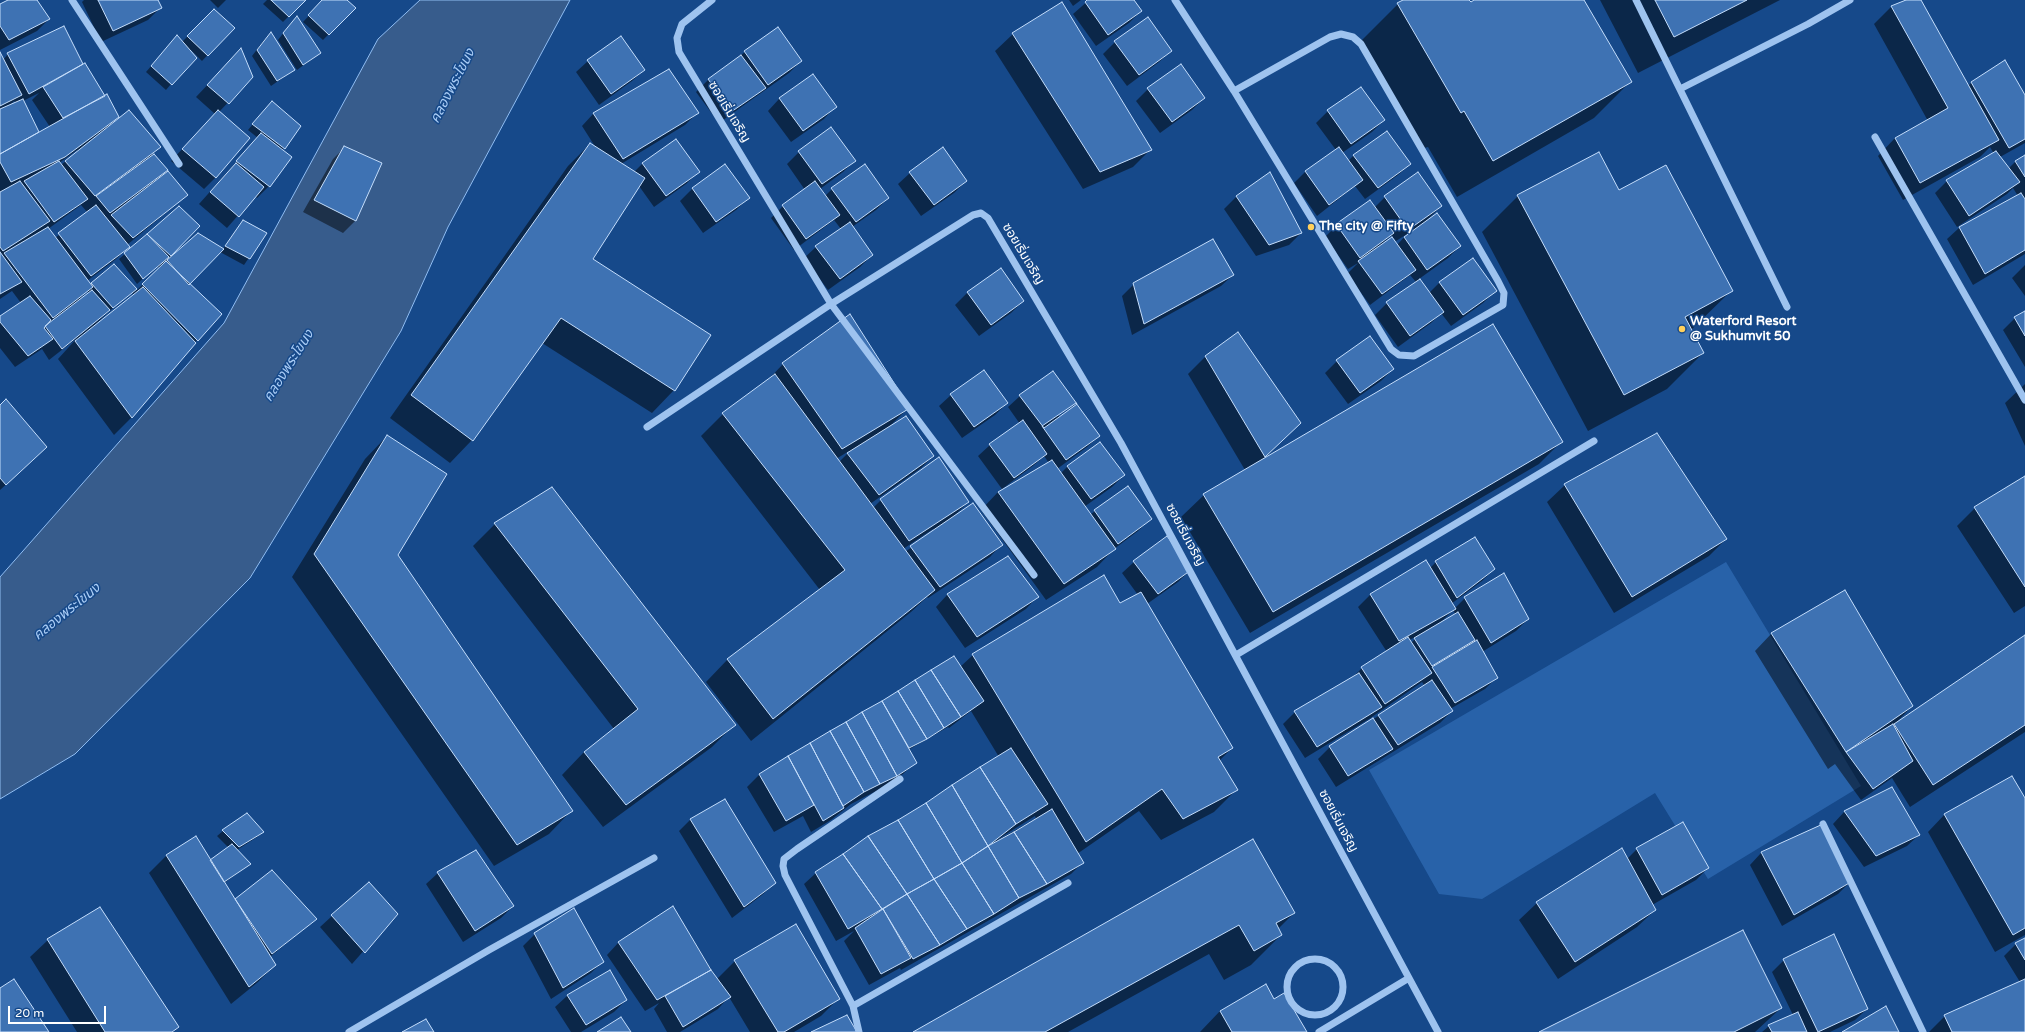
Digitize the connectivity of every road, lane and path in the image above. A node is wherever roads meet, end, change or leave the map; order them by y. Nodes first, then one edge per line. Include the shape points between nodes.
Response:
1 (72, 0) edge
2 (712, 0) edge
3 (1175, 0) edge
4 (1636, 0) edge
5 (1850, 0) edge
6 (1680, 89) junction
7 (1234, 91) junction
8 (1875, 137) dead end
9 (179, 164) dead end
10 (831, 304) junction
11 (1787, 307) dead end
12 (2025, 400) edge
13 (648, 427) dead end
14 (1594, 441) dead end
15 (1034, 575) dead end
16 (1236, 655) junction
17 (900, 779) dead end
18 (1822, 824) dead end
19 (654, 858) dead end
20 (1068, 883) dead end
21 (1409, 978) junction
22 (853, 1006) junction
23 (1321, 1014) junction
24 (1328, 1027) junction
25 (348, 1032) edge
26 (859, 1032) edge
27 (1319, 1032) edge
28 (1438, 1032) edge
29 (1923, 1032) edge

1 - 9 street
2 - 10 street, ซอยเริ่มเจริญ via 682,24 677,38 679,52
3 - 7 street
4 - 6 street
5 - 6 street
6 - 11 street
7 - 7 street via 1391,349 1399,355 1414,356 1503,305 1504,293 1361,44 1352,37 1341,34 1330,37
8 - 12 street
10 - 13 street
10 - 15 street, ซอยเริ่มเจริญ
10 - 16 street, ซอยเริ่มเจริญ via 973,215 981,213 988,218 1121,443
14 - 16 street
16 - 21 street, ซอยเริ่มเจริญ
17 - 22 street via 797,849 784,859 782,866
18 - 29 street
19 - 25 street via 488,950
20 - 22 street
21 - 24 street
21 - 28 street, ซอยเริ่มเจริญ
22 - 26 street
23 - 23 street via 1302,1012 1292,1003 1287,991 1290,974 1303,961 1312,959 1330,963 1341,977 1343,987 1337,1004
23 - 24 street
24 - 27 street

